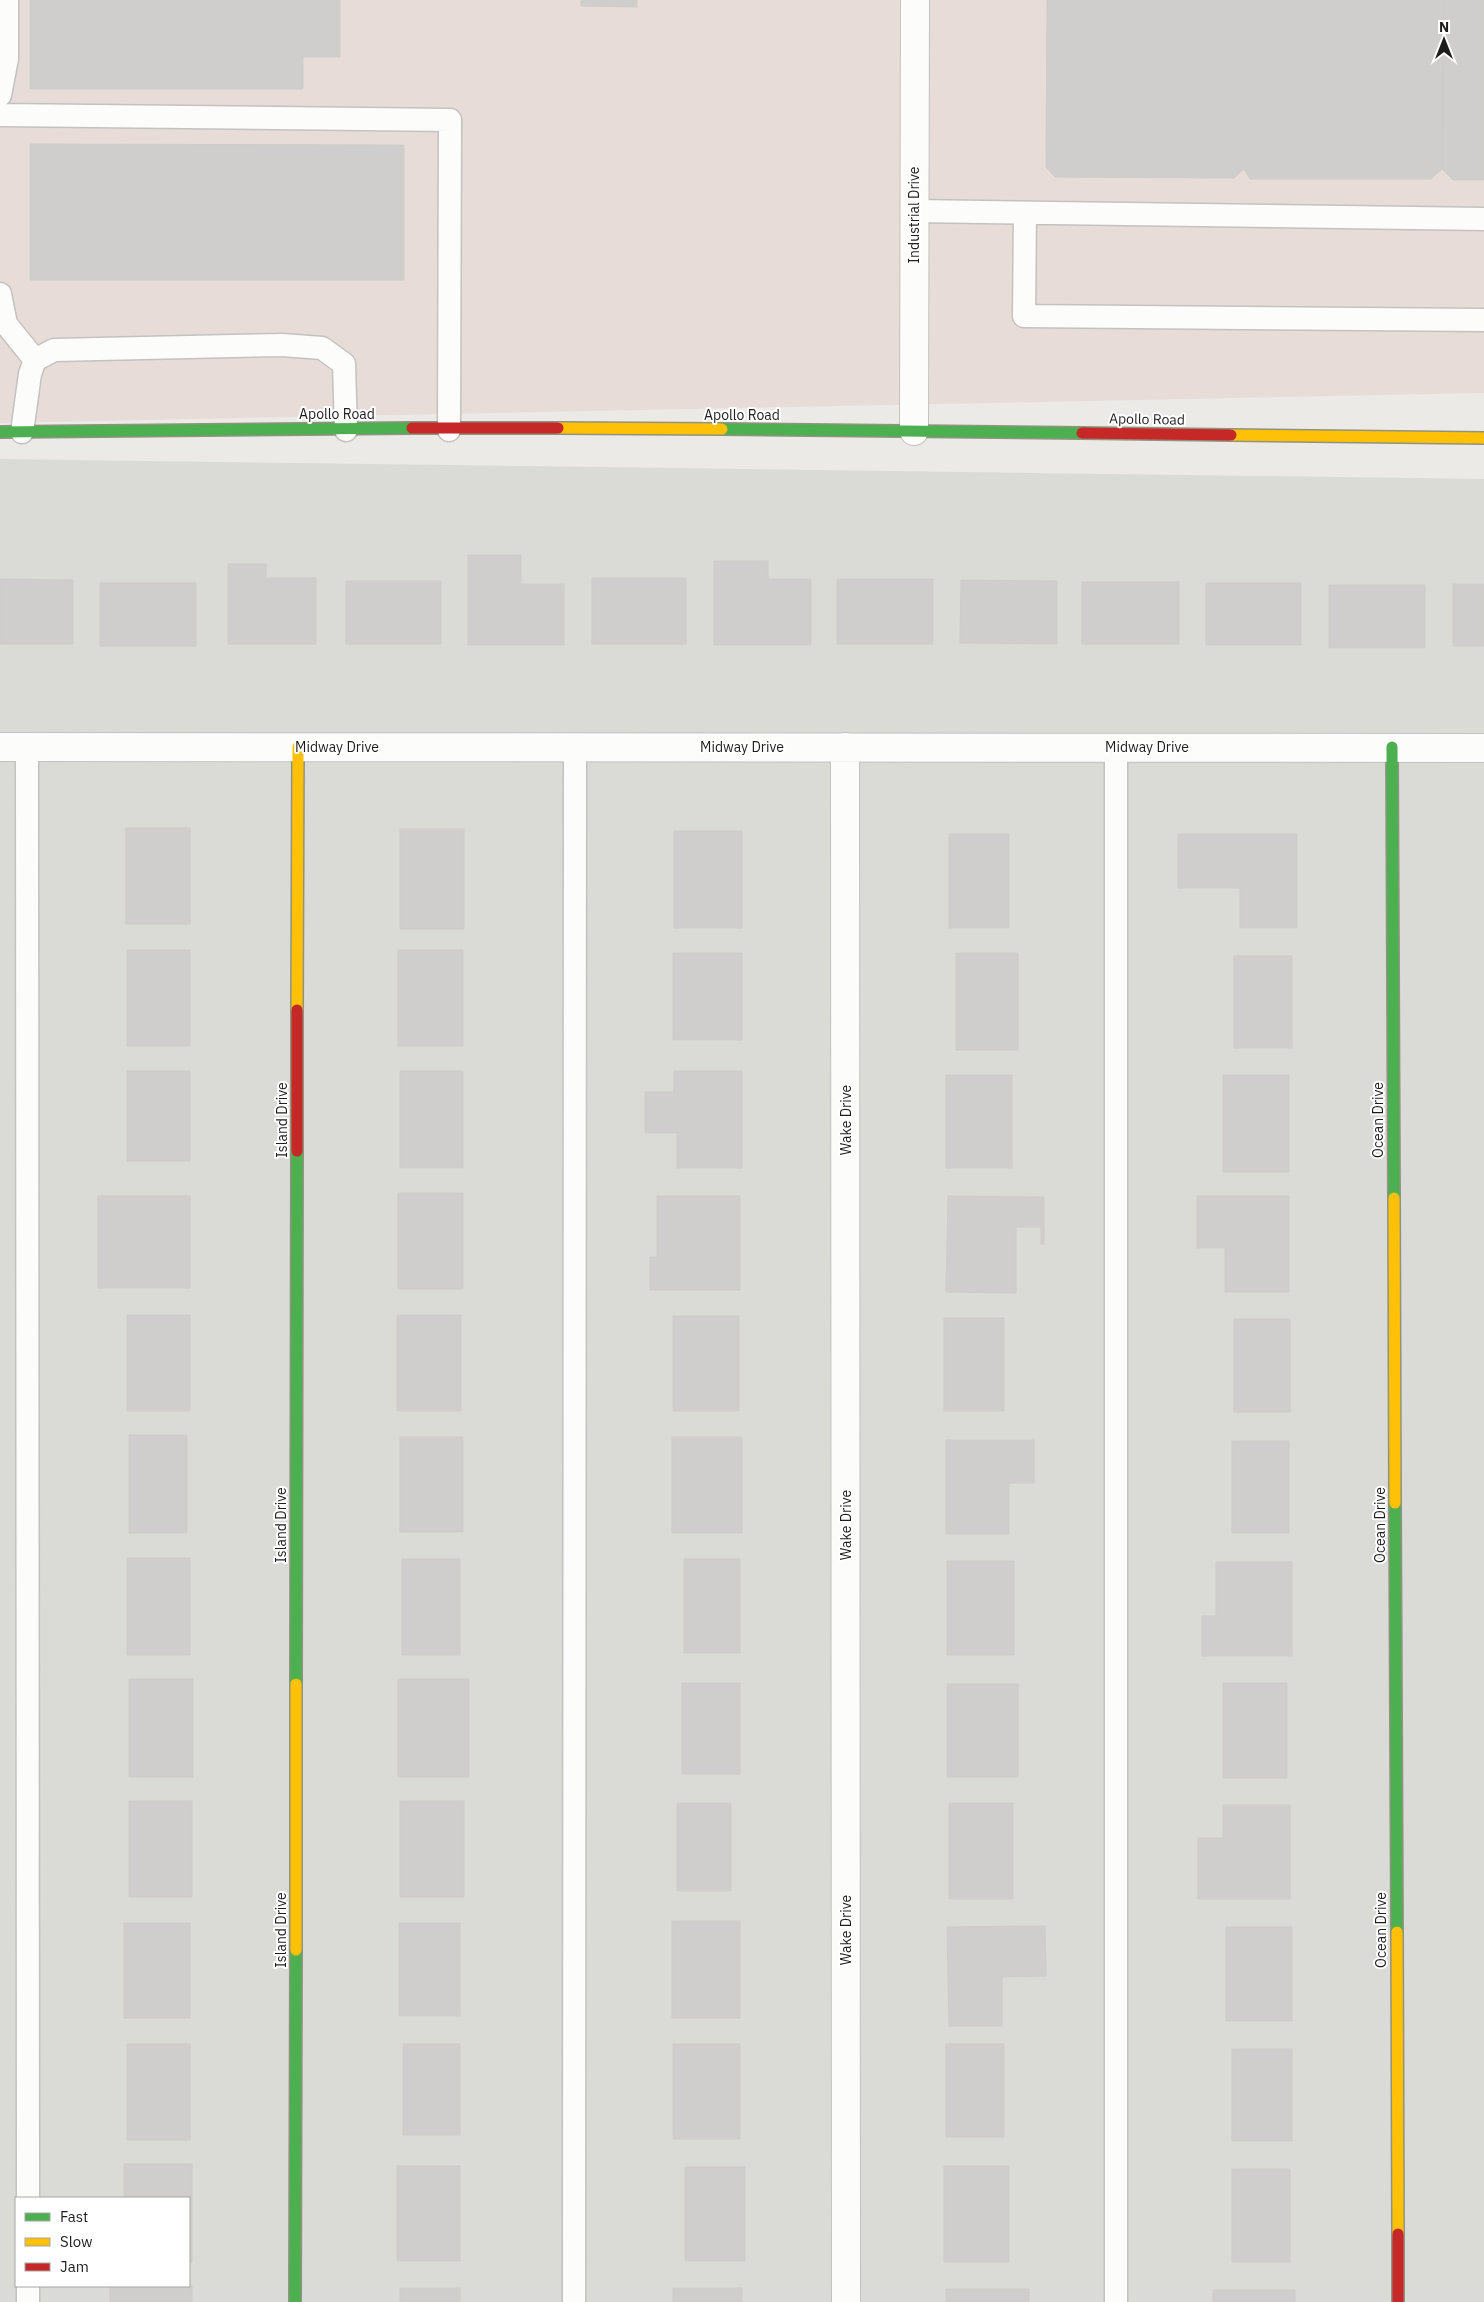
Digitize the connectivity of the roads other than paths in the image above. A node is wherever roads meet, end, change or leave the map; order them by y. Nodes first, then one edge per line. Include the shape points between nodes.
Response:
1 (8, 0) edge
2 (915, 0) edge
3 (0, 95) edge
4 (0, 114) edge
5 (914, 211) junction
6 (1025, 213) junction
7 (1484, 219) edge
8 (0, 294) edge
9 (1484, 320) edge
10 (35, 360) junction
11 (346, 430) junction
12 (449, 430) junction
13 (914, 431) junction
14 (11, 432) edge
15 (1484, 438) edge
16 (0, 747) edge
17 (27, 747) junction
18 (298, 747) junction
19 (575, 747) junction
20 (845, 747) junction
21 (1116, 747) junction
22 (1392, 747) junction
23 (1484, 748) edge
24 (28, 2197) edge
25 (28, 2287) edge
26 (28, 2302) edge
27 (295, 2302) edge
28 (574, 2302) edge
29 (846, 2302) edge
30 (1116, 2302) edge
31 (1398, 2302) edge

1 - 3 lane via 7,60
2 - 5 street, Industrial Drive
4 - 12 lane via 450,120
5 - 6 lane
5 - 13 street, Industrial Drive
6 - 7 lane
6 - 9 lane via 1024,316
8 - 10 lane via 6,324
10 - 11 lane via 54,350 322,348 344,364
10 - 14 lane
11 - 12 street, Apollo Road
11 - 14 street, Apollo Road
12 - 13 street, Apollo Road
13 - 15 street, Apollo Road
16 - 17 street, Midway Drive
17 - 18 street, Midway Drive
17 - 24 lane
18 - 19 street, Midway Drive
18 - 27 street, Island Drive
19 - 20 street, Midway Drive
19 - 28 lane
20 - 21 street, Midway Drive
20 - 29 street, Wake Drive
21 - 22 street, Midway Drive
21 - 30 lane
22 - 23 street, Midway Drive
22 - 31 street, Ocean Drive
25 - 26 lane

